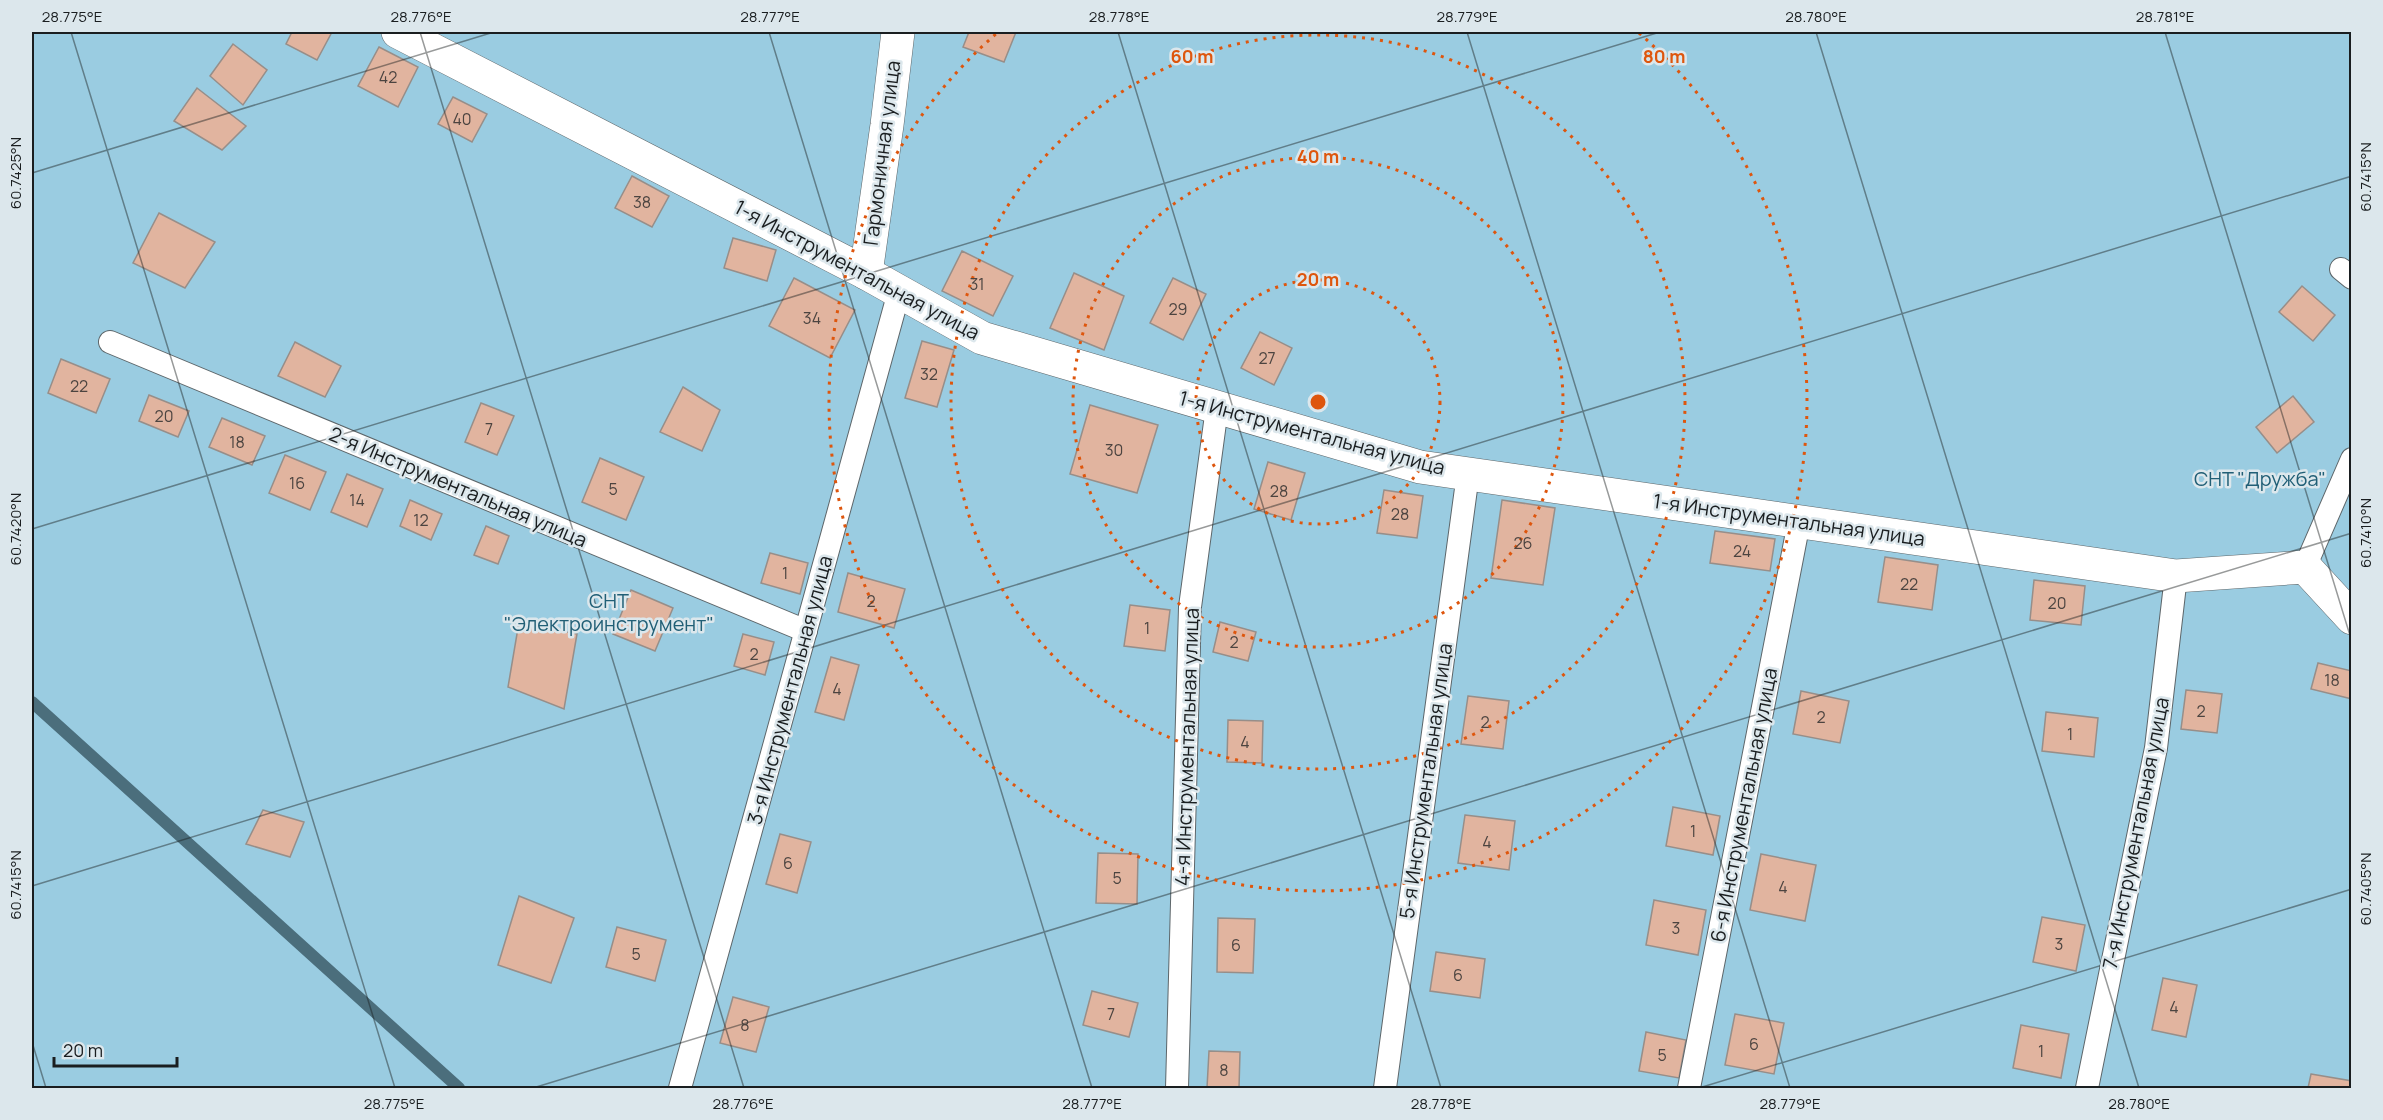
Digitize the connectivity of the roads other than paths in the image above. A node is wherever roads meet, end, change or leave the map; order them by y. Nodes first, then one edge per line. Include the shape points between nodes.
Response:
1 (398, 32) edge
2 (897, 32) edge
3 (866, 273) junction
4 (899, 292) junction
5 (110, 342) dead end
6 (1217, 408) junction
7 (2352, 459) edge
8 (1468, 474) junction
9 (1799, 522) junction
10 (2305, 567) junction
11 (2176, 576) junction
12 (2352, 618) edge
13 (806, 631) junction
14 (680, 1089) edge
15 (1177, 1089) edge
16 (1385, 1089) edge
17 (1689, 1089) edge
18 (2087, 1089) edge

1 - 3 street, 1-я Инструментальная улица
2 - 3 street, Гармоничная улица
3 - 4 street, 1-я Инструментальная улица
4 - 6 street, 1-я Инструментальная улица via 982,338
4 - 13 lane, 3-я Инструментальная улица
5 - 13 lane, 2-я Инструментальная улица
6 - 8 street, 1-я Инструментальная улица via 1420,467
6 - 15 lane, 4-я Инструментальная улица via 1190,607
7 - 10 lane
8 - 9 street, 1-я Инструментальная улица
8 - 16 lane, 5-я Инструментальная улица
9 - 11 street, 1-я Инструментальная улица
9 - 17 lane, 6-я Инструментальная улица
10 - 11 street, 1-я Инструментальная улица
10 - 12 street
11 - 18 lane, 7-я Инструментальная улица via 2156,748
13 - 14 lane, 3-я Инструментальная улица

